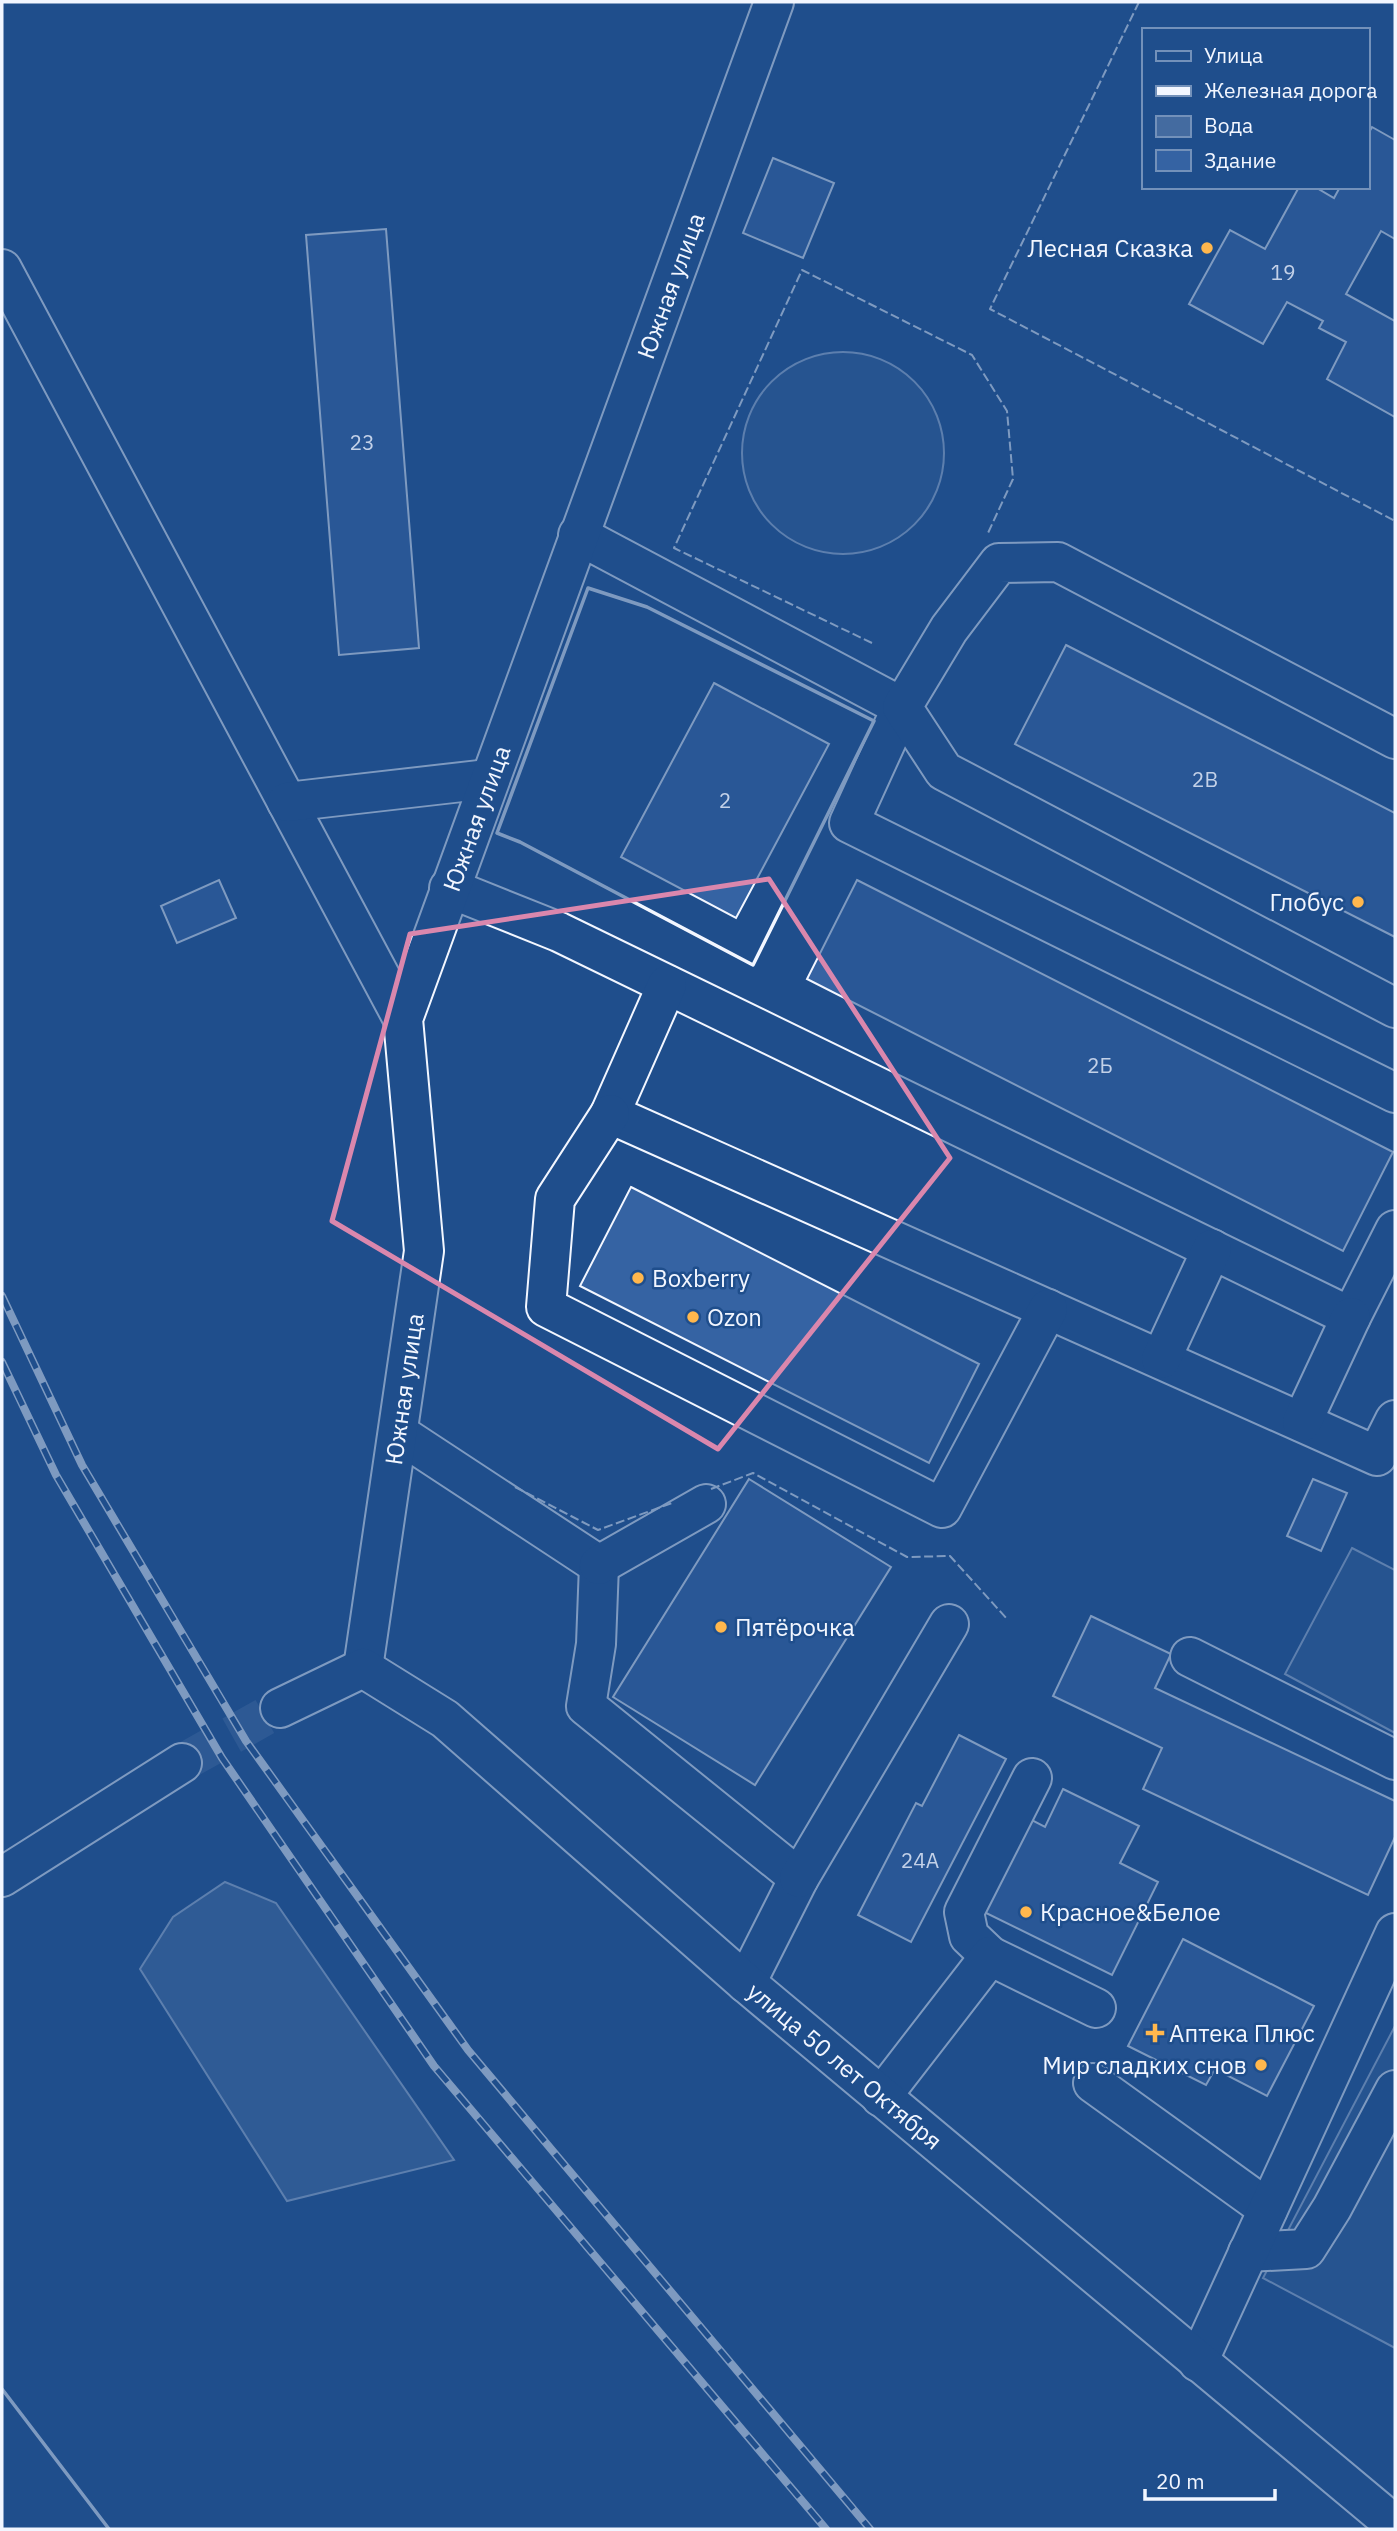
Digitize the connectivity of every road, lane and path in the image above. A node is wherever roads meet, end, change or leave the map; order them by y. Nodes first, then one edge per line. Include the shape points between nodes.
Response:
1 (774, 2) edge
2 (2, 269) edge
3 (579, 535) junction
4 (902, 707) junction
5 (1395, 739) edge
6 (488, 779) junction
7 (287, 802) junction
8 (449, 888) junction
9 (667, 985) junction
10 (1395, 1008) edge
11 (403, 1019) junction
12 (1395, 1093) edge
13 (610, 1114) junction
14 (1395, 1230) edge
15 (1212, 1249) junction
16 (1048, 1309) junction
17 (1351, 1317) junction
18 (1161, 1359) junction
19 (1395, 1420) edge
20 (1303, 1422) junction
21 (398, 1433) junction
22 (706, 1504) dead end
23 (599, 1565) junction
24 (949, 1624) dead end
25 (1190, 1657) dead end
26 (363, 1668) junction
27 (280, 1708) tunnel mouth
28 (1395, 1760) edge
29 (183, 1763) tunnel mouth
30 (1032, 1778) dead end
31 (2, 1877) edge
32 (799, 1878) junction
33 (1395, 1933) edge
34 (990, 1956) junction
35 (746, 1983) junction
36 (1096, 2008) dead end
37 (1093, 2083) dead end
38 (1395, 2090) edge
39 (881, 2097) junction
40 (1268, 2209) junction
41 (1248, 2252) junction
42 (1198, 2362) junction
43 (1395, 2525) edge

1 - 3 street, Южная улица
2 - 7 street
3 - 4 street
3 - 6 street, Южная улица
4 - 5 street via 949,629 999,563 1058,562
4 - 10 street via 944,771
4 - 12 street via 849,823
6 - 7 street
6 - 8 street, Южная улица
7 - 11 street
8 - 9 street via 559,932
8 - 11 street, Южная улица
9 - 13 street
9 - 15 street
11 - 21 street, Южная улица via 424,1251
13 - 16 street
13 - 16 street via 555,1199 546,1307 942,1508
14 - 17 street
15 - 17 street
15 - 18 street
16 - 18 street
17 - 20 street
18 - 20 street
19 - 20 street via 1377,1456
21 - 23 street
21 - 26 street, Южная улица
22 - 23 street
23 - 32 street via 596,1644 586,1706
24 - 32 street
25 - 28 street
26 - 27 street
26 - 35 street, улица 50 лет Октября via 445,1719
29 - 31 street
30 - 34 street via 964,1912 969,1936
32 - 35 street
33 - 40 street
34 - 36 street
34 - 39 street
35 - 39 street, улица 50 лет Октября
37 - 40 street
38 - 41 street via 1307,2249
39 - 42 street, улица 50 лет Октября
40 - 41 street
41 - 42 street
42 - 43 street, улица 50 лет Октября

